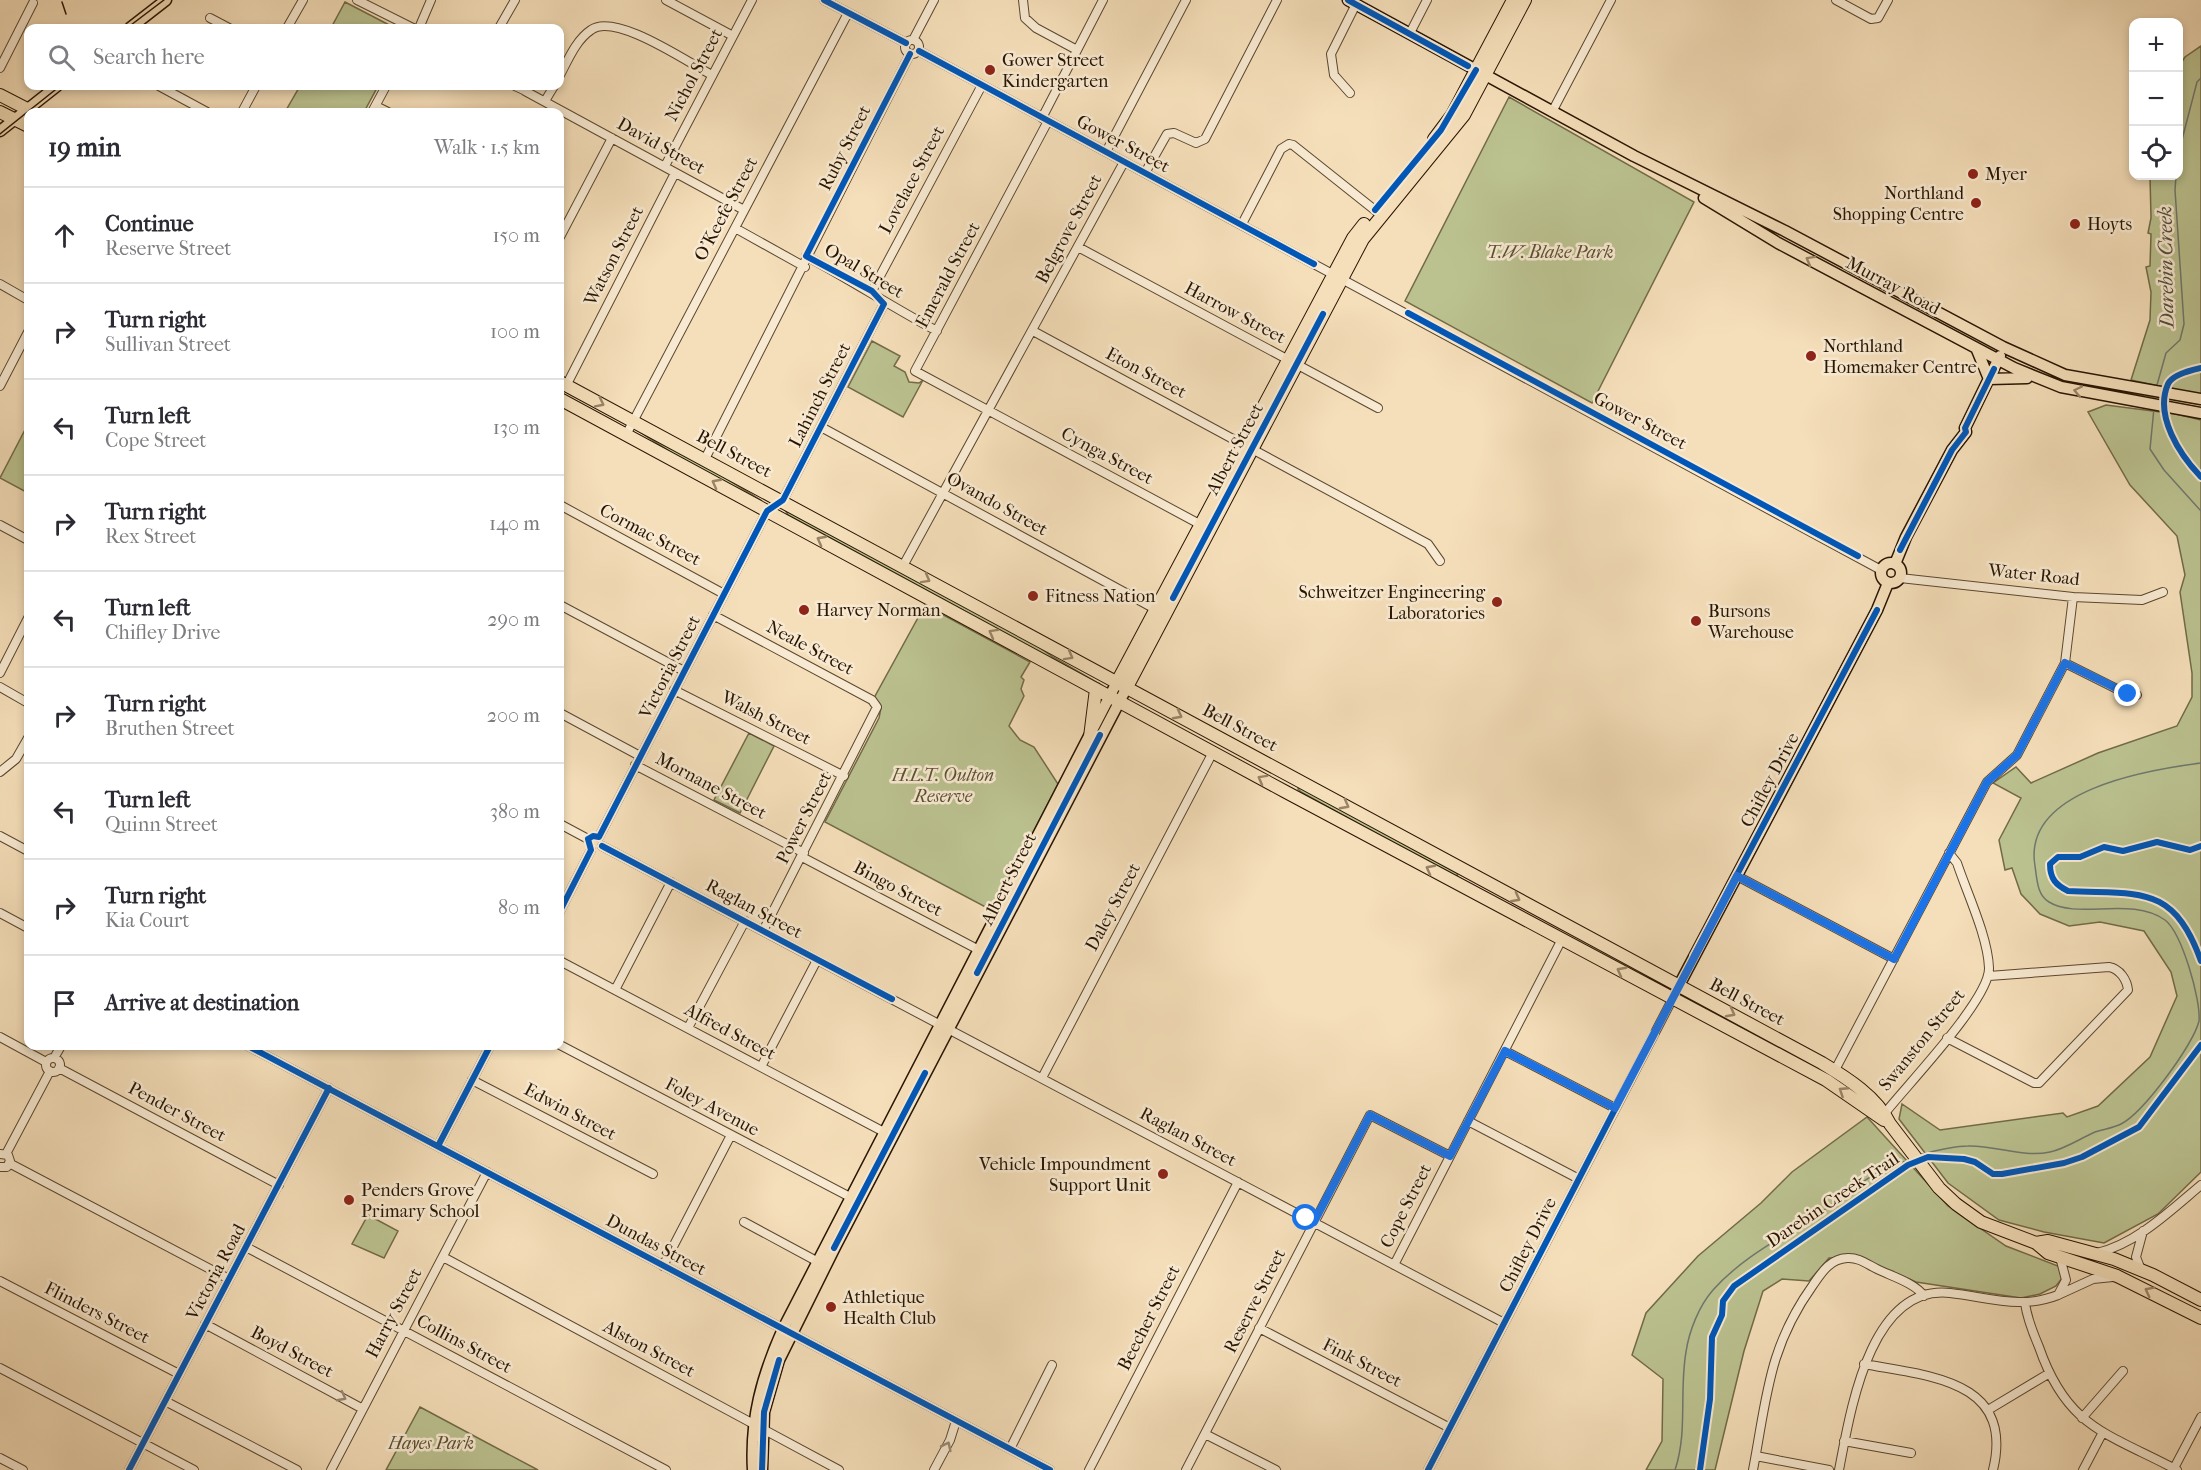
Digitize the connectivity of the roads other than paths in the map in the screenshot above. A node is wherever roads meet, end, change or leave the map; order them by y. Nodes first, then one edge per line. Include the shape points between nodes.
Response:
1 (166, 0) edge
2 (303, 0) edge
3 (357, 0) edge
4 (431, 0) edge
5 (514, 0) edge
6 (666, 0) edge
7 (752, 0) edge
8 (824, 0) edge
9 (934, 0) edge
10 (1023, 0) edge
11 (1104, 0) edge
12 (1186, 0) edge
13 (1277, 0) edge
14 (1427, 0) edge
15 (1513, 0) edge
16 (1525, 0) edge
17 (1611, 0) edge
18 (1836, 0) edge
19 (1888, 0) edge
20 (1352, 2) edge
21 (33, 3) dead end
22 (840, 4) edge
23 (848, 13) junction
24 (210, 18) dead end
25 (135, 24) edge
26 (221, 24) edge
27 (289, 24) edge
28 (405, 24) edge
29 (414, 24) edge
30 (501, 24) edge
31 (1410, 33) junction
32 (733, 36) junction
33 (910, 42) junction
34 (1077, 50) junction
35 (915, 52) junction
36 (0, 68) edge
37 (564, 68) edge
38 (1481, 73) junction
39 (712, 75) junction
40 (982, 85) junction
41 (53, 90) edge
42 (166, 90) edge
43 (254, 90) edge
44 (384, 90) edge
45 (523, 90) edge
46 (552, 90) edge
47 (1350, 93) dead end
48 (0, 95) edge
49 (546, 100) junction
50 (24, 108) edge
51 (33, 108) edge
52 (200, 108) edge
53 (244, 108) edge
54 (375, 108) edge
55 (558, 108) edge
56 (0, 112) edge
57 (564, 112) edge
58 (1552, 112) junction
59 (24, 114) edge
60 (14, 119) junction
61 (1045, 120) junction
62 (24, 124) edge
63 (0, 132) edge
64 (612, 138) junction
65 (1106, 152) junction
66 (1634, 156) junction
67 (1124, 162) junction
68 (664, 166) junction
69 (675, 172) junction
70 (1145, 173) junction
71 (744, 210) junction
72 (1378, 213) junction
73 (1242, 224) junction
74 (735, 228) junction
75 (564, 229) edge
76 (1785, 231) junction
77 (1778, 243) junction
78 (1078, 247) junction
79 (806, 256) junction
80 (805, 267) junction
81 (1338, 277) junction
82 (0, 284) edge
83 (872, 291) junction
84 (24, 298) edge
85 (884, 304) junction
86 (937, 331) junction
87 (1035, 332) junction
88 (24, 340) edge
89 (2003, 347) junction
90 (1977, 350) junction
91 (1998, 360) junction
92 (1293, 363) junction
93 (1989, 379) junction
94 (2042, 380) junction
95 (564, 382) edge
96 (564, 385) edge
97 (0, 386) edge
98 (2119, 386) junction
99 (2117, 399) junction
100 (2201, 399) edge
101 (564, 401) edge
102 (1378, 408) dead end
103 (988, 411) junction
104 (2201, 413) edge
105 (634, 421) junction
106 (821, 427) junction
107 (626, 435) junction
108 (1248, 447) junction
109 (705, 459) junction
110 (943, 493) junction
111 (783, 500) junction
112 (564, 507) edge
113 (767, 511) junction
114 (0, 525) edge
115 (1205, 527) junction
116 (24, 538) edge
117 (1440, 561) dead end
118 (1895, 564) junction
119 (903, 566) junction
120 (1881, 570) junction
121 (1900, 578) junction
122 (1888, 583) junction
123 (2163, 592) dead end
124 (724, 594) junction
125 (2073, 597) junction
126 (564, 607) edge
127 (1157, 610) junction
128 (713, 615) junction
129 (24, 626) edge
130 (1154, 626) junction
131 (1032, 636) junction
132 (1044, 661) junction
133 (2065, 663) junction
134 (684, 671) junction
135 (0, 673) edge
136 (1122, 685) junction
137 (0, 687) edge
138 (1096, 689) junction
139 (674, 690) junction
140 (2137, 695) dead end
141 (1114, 699) junction
142 (24, 701) edge
143 (564, 715) edge
144 (873, 719) joint
145 (1090, 737) junction
146 (24, 746) edge
147 (1213, 752) junction
148 (640, 756) junction
149 (1083, 759) junction
150 (4, 762) edge
151 (635, 765) junction
152 (0, 772) edge
153 (844, 776) junction
154 (1293, 777) junction
155 (1286, 792) junction
156 (564, 826) edge
157 (0, 836) edge
158 (599, 837) junction
159 (588, 839) junction
160 (602, 846) junction
161 (24, 849) edge
162 (591, 849) junction
163 (1949, 853) junction
164 (803, 855) junction
165 (1467, 872) junction
166 (1737, 876) junction
167 (671, 882) junction
168 (1460, 885) junction
169 (564, 902) edge
170 (1535, 908) junction
171 (0, 913) edge
172 (745, 921) junction
173 (1528, 921) junction
174 (24, 926) edge
175 (997, 926) junction
176 (763, 931) junction
177 (1562, 939) junction
178 (979, 950) junction
179 (1894, 959) junction
180 (817, 960) junction
181 (564, 963) edge
182 (973, 971) junction
183 (1989, 976) junction
184 (1679, 986) junction
185 (615, 990) junction
186 (1672, 998) junction
187 (944, 1027) junction
188 (688, 1028) junction
189 (0, 1037) edge
190 (1947, 1038) junction
191 (564, 1047) edge
192 (24, 1048) edge
193 (28, 1050) edge
194 (58, 1050) edge
195 (257, 1050) edge
196 (488, 1050) edge
197 (1505, 1051) junction
198 (50, 1060) junction
199 (761, 1067) junction
200 (59, 1068) junction
201 (1835, 1070) junction
202 (50, 1071) junction
203 (1042, 1078) junction
204 (472, 1080) junction
205 (329, 1088) junction
206 (1615, 1108) junction
207 (1888, 1118) junction
208 (1468, 1121) junction
209 (885, 1132) junction
210 (730, 1135) junction
211 (438, 1146) junction
212 (3, 1154) edge
213 (1450, 1156) junction
214 (9, 1163) junction
215 (0, 1167) edge
216 (487, 1172) junction
217 (653, 1174) dead end
218 (1579, 1179) junction
219 (1238, 1182) junction
220 (279, 1185) junction
221 (2201, 1185) edge
222 (850, 1197) junction
223 (744, 1222) dead end
224 (1314, 1222) junction
225 (2144, 1231) junction
226 (2036, 1243) junction
227 (246, 1247) junction
228 (2096, 1252) junction
229 (442, 1257) junction
230 (2060, 1257) junction
231 (821, 1264) junction
232 (1394, 1265) junction
233 (663, 1266) junction
234 (2142, 1270) junction
235 (2117, 1276) junction
236 (229, 1279) junction
237 (0, 1281) edge
238 (2185, 1291) junction
239 (2058, 1295) junction
240 (1924, 1296) junction
241 (2201, 1300) edge
242 (2025, 1303) junction
243 (2176, 1305) junction
244 (2201, 1318) edge
245 (1504, 1323) junction
246 (206, 1324) junction
247 (1259, 1328) junction
248 (404, 1330) junction
249 (787, 1331) junction
250 (1864, 1364) junction
251 (1052, 1365) dead end
252 (0, 1368) edge
253 (2123, 1371) dead end
254 (179, 1374) junction
255 (2048, 1374) junction
256 (165, 1401) junction
257 (363, 1409) junction
258 (1988, 1410) junction
259 (2201, 1417) edge
260 (2082, 1418) junction
261 (956, 1420) junction
262 (757, 1426) junction
263 (1450, 1428) junction
264 (2103, 1432) junction
265 (1205, 1434) junction
266 (1844, 1441) junction
267 (143, 1443) junction
268 (1010, 1449) junction
269 (1911, 1453) dead end
270 (1756, 1456) junction
271 (0, 1458) edge
272 (2175, 1469) edge
273 (23, 1470) edge
274 (129, 1470) edge
275 (194, 1470) edge
276 (297, 1470) edge
277 (331, 1470) edge
278 (666, 1470) edge
279 (753, 1470) edge
280 (762, 1470) edge
281 (839, 1470) edge
282 (934, 1470) edge
283 (1050, 1470) edge
284 (1089, 1470) edge
285 (1186, 1470) edge
286 (1276, 1470) edge
287 (1428, 1470) edge
288 (1753, 1470) edge
289 (1829, 1470) edge
290 (1839, 1470) edge
291 (1993, 1470) edge
292 (2083, 1470) edge

1 - 25 main road
2 - 27 street
3 - 28 street
4 - 29 street
5 - 30 street
6 - 32 street
7 - 32 street, Nichol Street
8 - 22 street
9 - 33 street
10 - 34 street via 1025,18
11 - 34 street, Emerald Street
12 - 65 street
13 - 70 street via 1205,139 1196,143 1174,133 1167,134
14 - 31 street
15 - 38 highway, Albert Street
16 - 38 highway, Albert Street
17 - 58 street
18 - 19 street via 1871,19 1878,18
20 - 31 main road, Murray Road
20 - 47 street via 1331,54 1334,75
21 - 36 street
22 - 23 street
23 - 33 street
23 - 71 street, O'Keefe Street
24 - 26 street
31 - 38 main road, Murray Road
32 - 39 street, Nichol Street
33 - 35 street via 920,45
34 - 61 street, Emerald Street
35 - 40 street, Gower Street
35 - 79 street, Ruby Street
37 - 39 street via 579,40 592,28 608,24 626,28
38 - 58 main road, Murray Road
38 - 72 highway, Albert Street via 1464,115 1444,132
39 - 68 street, Nichol Street
40 - 61 street, Gower Street
40 - 83 street, Lovelace Street
41 - 51 main road
42 - 52 street
43 - 53 street
44 - 54 street
45 - 49 street, David Street
46 - 49 street
48 - 50 highway
49 - 55 street, David Street
56 - 60 highway
57 - 64 street, David Street
58 - 66 main road, Murray Road
59 - 60 main road
60 - 62 highway
60 - 63 main road
61 - 65 street, Gower Street
61 - 86 street, Emerald Street
64 - 68 street, David Street
64 - 75 street
65 - 67 street, Gower Street
66 - 76 main road, Murray Road
66 - 77 main road, Murray Road
67 - 70 street, Gower Street
67 - 78 street, Belgrove Street
68 - 69 street, David Street
69 - 71 street, David Street
69 - 95 street, Watson Street
70 - 73 street, Gower Street
71 - 74 street, O'Keefe Street
72 - 73 street via 1289,144 1281,149
72 - 81 highway, Albert Street
73 - 81 street, Gower Street
74 - 80 street
74 - 105 street, O'Keefe Street
76 - 77 main road
76 - 89 main road, Murray Road
90 -> 77 main road, Murray Road
78 - 87 street, Belgrove Street
78 - 92 street, Harrow Street
79 - 80 street, Ruby Street
79 - 83 street, Opal Street
80 - 109 street, Ruby Street
81 - 92 highway, Albert Street
81 - 120 street, Gower Street
82 - 84 street
83 - 85 street, Opal Street
85 - 86 street, Opal Street
85 - 106 street, Lahinch Street
86 - 103 street, Emerald Street via 915,371
87 - 103 street, Belgrove Street
87 - 108 street, Eton Street
88 - 97 street
89 - 91 main road
89 - 98 main road, Murray Road via 2065,375
90 - 91 main road, Murray Road
90 - 93 main road
91 - 93 main road
91 - 94 main road, Murray Road
92 - 102 street, Harrow Street
92 - 108 highway, Albert Street
93 - 94 main road via 2018,376
93 - 118 main road via 1966,432 1956,444
99 -> 94 main road, Murray Road
96 -> 105 highway, Bell Street
98 - 99 main road
98 - 100 main road, Murray Road
99 - 104 main road, Murray Road
101 - 107 highway, Bell Street
103 - 110 street, Belgrove Street
103 - 115 street, Cynga Street
105 - 107 street, O'Keefe Street
105 - 109 highway, Bell Street
106 - 110 street, Ovando Street
106 - 111 street, Lahinch Street
113 -> 107 highway, Bell Street
108 - 115 highway, Albert Street
108 - 117 street, Eton Street via 1428,544
109 - 111 highway, Bell Street
110 - 119 street, Belgrove Street
110 - 127 street, Ovando Street
111 - 113 street
111 - 119 highway, Bell Street
112 - 124 street, Cormac Street
113 - 124 street, Victoria Street
132 -> 113 highway, Bell Street
114 - 116 street
115 - 127 highway, Albert Street
115 - 130 highway, Albert Street
118 - 120 main road via 1888,563
118 - 121 main road via 1900,569
119 -> 131 highway, Bell Street
120 - 122 main road via 1882,579
121 - 122 main road
121 - 125 street, Water Road
122 - 166 main road, Chifley Drive
123 - 125 street, Water Road via 2142,600
124 - 128 street, Victoria Street
125 - 133 street
126 - 134 street
127 - 130 highway, Albert Street
128 - 134 street, Victoria Street
128 - 144 street, Neale Street via 872,700 877,707
129 - 135 street
130 - 136 highway, Albert Street
131 - 132 highway
131 -> 136 highway, Bell Street
132 - 138 highway, Bell Street
133 - 140 street
133 - 163 street via 2017,755 1987,782
134 - 139 street, Victoria Street
136 - 141 main road, Albert Street
136 -> 154 highway, Bell Street
137 - 142 street
138 - 141 highway, Bell Street
138 - 145 highway
139 - 148 street, Victoria Street
139 - 153 street, Walsh Street
141 - 145 main road, Albert Street
141 - 147 highway, Bell Street
141 - 149 main road, Albert Street
143 - 148 street
144 - 153 street, Power Street
145 - 149 main road, Albert Street
146 - 150 street via 19,757
155 -> 147 highway, Bell Street
147 - 203 street, Daley Street
148 - 151 street, Victoria Street
149 - 175 main road, Albert Street
150 - 152 street
151 - 158 street, Victoria Street
151 - 164 street, Mornane Street
153 - 164 street, Power Street
154 - 155 highway
154 -> 165 highway, Bell Street
168 -> 155 highway, Bell Street
156 - 159 street
157 - 161 street
158 - 159 street
158 - 160 street
159 - 162 street
160 - 162 street
160 - 167 street, Raglan Street
162 - 169 street
163 - 179 street
163 - 183 street via 1957,863 1987,951
164 - 176 street, Power Street
164 - 178 street, Bingo Street
165 - 168 highway
165 -> 170 highway, Bell Street
166 - 179 street
166 - 184 main road, Chifley Drive
167 - 172 street, Raglan Street
167 - 185 street
168 - 173 highway, Bell Street
170 - 173 highway
170 - 184 highway, Bell Street
171 - 174 street
172 - 176 street, Raglan Street
172 - 188 street
173 - 177 highway, Bell Street
175 - 178 main road, Albert Street
175 - 182 main road, Albert Street
176 - 180 street, Raglan Street
186 -> 177 highway, Bell Street
177 - 197 street, Cope Street
178 - 182 main road, Albert Street
179 - 201 street
180 - 187 street, Raglan Street
180 - 199 street
181 - 185 street, Alfred Street
182 - 187 main road, Albert Street
183 - 190 street, Swanston Street via 1974,1006
183 - 190 street via 2109,967 2115,968 2127,982 2128,990 2039,1083
184 - 186 main road, Chifley Drive
184 -> 201 highway, Bell Street
185 - 188 street, Alfred Street
186 - 206 street, Chifley Drive
207 -> 186 highway, Bell Street via 1826,1080
187 - 203 street, Raglan Street
187 - 209 main road, Albert Street
187 - 231 main road, Albert Street
188 - 199 street, Alfred Street
189 - 192 street
190 - 207 street, Swanston Street
191 - 210 street, Foley Avenue
193 - 198 street
194 - 198 street
195 - 205 street, Dundas Street
196 - 204 street
197 - 206 street
197 - 208 street, Cope Street
198 - 200 street via 59,1062
198 - 202 street
199 - 209 street, Alfred Street
200 - 202 street
200 - 220 street, Pender Street
201 - 207 highway, Bell Street
202 - 212 street
203 - 219 street, Raglan Street
204 - 211 street
204 - 217 street, Edwin Street
205 - 211 street, Dundas Street
205 - 220 street, Victoria Road
206 - 218 street, Chifley Drive
207 - 226 highway, Bell Street via 1939,1188 1956,1204 1981,1222
208 - 213 street, Cope Street
208 - 218 street
209 - 222 main road, Albert Street
210 - 222 street, Foley Avenue
210 - 233 street
211 - 216 street, Dundas Street
212 - 214 street
213 - 224 street, Reserve Street via 1370,1115
213 - 232 street, Cope Street
214 - 215 street
214 - 236 street
216 - 229 street, Harry Street
216 - 233 street, Dundas Street
218 - 245 street, Chifley Drive
219 - 224 street, Raglan Street
219 - 284 street, Beecher Street
220 - 227 street, Victoria Road
221 - 225 street
222 - 231 main road, Albert Street
223 - 231 street
224 - 232 street, Raglan Street
224 - 247 street, Reserve Street
225 - 228 street via 2116,1247
225 - 234 street via 2136,1257
226 - 228 highway, Bell Street via 2048,1241
226 - 230 highway, Bell Street
227 - 236 street, Victoria Road
227 - 248 street, Collins Street
228 - 234 highway, Bell Street
229 - 248 street, Harry Street
229 - 262 street, Alston Street
230 - 235 highway, Bell Street
230 - 239 street via 2066,1280
231 - 249 main road, Albert Street
232 - 245 street, Raglan Street
233 - 249 street, Dundas Street
234 - 238 highway, Bell Street
235 - 239 street via 2093,1279
243 -> 235 highway, Bell Street
236 - 246 street, Victoria Road
237 - 254 street, Flinders Street
238 - 241 highway, Bell Street
238 - 243 highway
239 - 242 street
240 - 242 street via 1947,1292
240 - 250 street via 1893,1318
240 - 270 street via 1857,1258 1833,1261 1823,1270 1794,1312 1776,1353
242 - 255 street
243 - 244 highway, Bell Street
245 - 263 street, Chifley Drive
246 - 254 street, Victoria Road
246 -> 257 street, Boyd Street
247 - 263 street, Fink Street
247 - 265 street, Reserve Street
248 - 257 street, Harry Street
248 - 278 street, Collins Street
249 - 261 street, Dundas Street
249 - 262 main road, Albert Street
250 - 258 street via 1947,1380 1971,1393
250 - 266 street
251 - 268 street
252 - 267 street
253 - 260 street
254 - 256 street, Victoria Road
255 - 258 street
255 - 260 street via 2059,1394
256 - 267 street, Victoria Road
256 - 276 street
257 - 277 street, Harry Street
258 - 291 street via 1996,1436
259 - 272 street
260 - 264 street
261 - 268 street, Dundas Street
282 -> 261 street via 951,1440
262 - 279 main road
262 - 280 main road
262 - 281 street, Alston Street
263 - 287 street, Chifley Drive
264 - 272 street
264 - 292 street
265 - 285 street, Reserve Street
265 - 286 street
266 - 269 street
266 - 290 street
267 - 274 street, Victoria Road
267 - 275 street
268 - 283 street, Dundas Street
270 - 288 street
270 - 289 street
271 - 273 street

